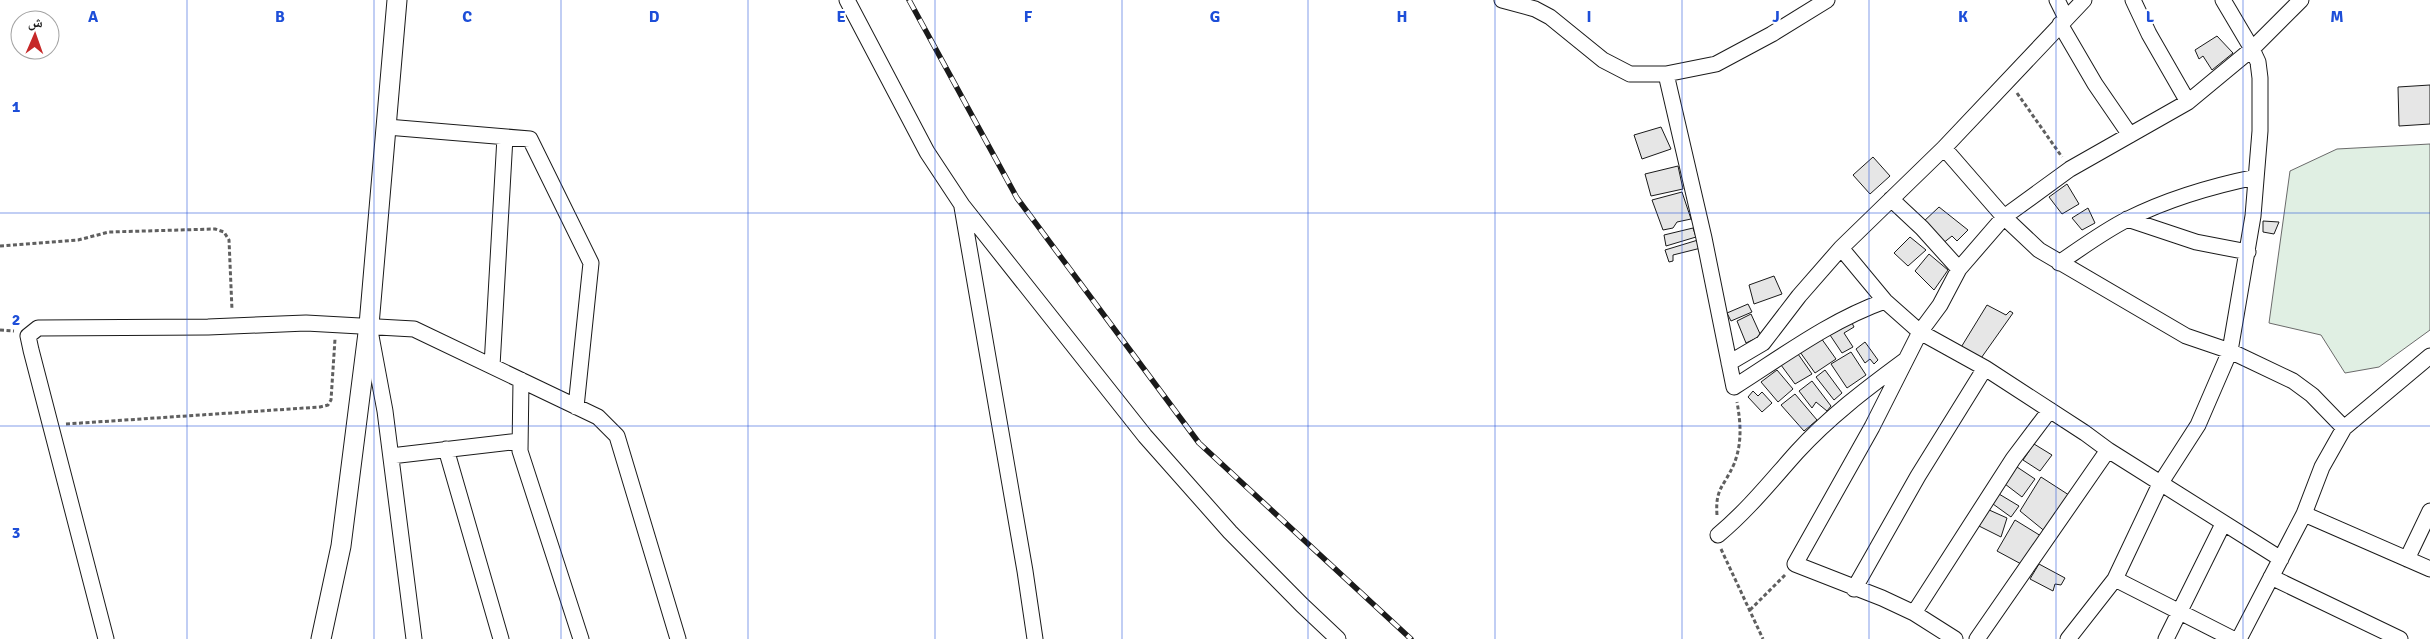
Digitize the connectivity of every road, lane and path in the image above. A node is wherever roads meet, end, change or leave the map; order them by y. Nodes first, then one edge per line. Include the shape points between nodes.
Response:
1 (396, 0) edge
2 (847, 0) edge
3 (1502, 0) edge
4 (1827, 0) edge
5 (2057, 0) edge
6 (2084, 0) edge
7 (2133, 0) edge
8 (2223, 0) edge
9 (2300, 0) edge
10 (2063, 21) junction
11 (2252, 48) junction
12 (1666, 74) junction
13 (2008, 80) junction
14 (2188, 102) junction
15 (387, 127) junction
16 (2130, 135) junction
17 (505, 137) junction
18 (1944, 148) junction
19 (2070, 169) junction
20 (2256, 177) junction
21 (1891, 199) junction
22 (962, 205) junction
23 (2004, 217) junction
24 (2127, 220) junction
25 (0, 246) edge
26 (1841, 248) junction
27 (2248, 252) junction
28 (2059, 263) junction
29 (1960, 269) junction
30 (1885, 301) junction
31 (336, 324) junction
32 (369, 325) junction
33 (233, 326) junction
34 (1920, 332) junction
35 (2230, 351) junction
36 (2430, 356) edge
37 (1906, 360) junction
38 (1730, 363) junction
39 (492, 366) junction
40 (1986, 368) junction
41 (520, 380) junction
42 (576, 407) junction
43 (2050, 410) junction
44 (50, 425) junction
45 (2344, 428) junction
46 (520, 441) junction
47 (446, 449) junction
48 (2108, 450) junction
49 (390, 456) junction
50 (2160, 484) junction
51 (2430, 511) edge
52 (2304, 514) junction
53 (2223, 524) junction
54 (1718, 535) dead end
55 (2281, 559) junction
56 (2406, 559) junction
57 (1795, 564) junction
58 (2430, 569) edge
59 (2272, 577) junction
60 (2115, 579) junction
61 (1854, 589) junction
62 (1750, 610) dead end
63 (2180, 611) junction
64 (1914, 613) junction
65 (106, 639) edge
66 (321, 639) edge
67 (414, 639) edge
68 (501, 639) edge
69 (581, 639) edge
70 (678, 639) edge
71 (1035, 639) edge
72 (1338, 639) edge
73 (1956, 639) edge
74 (1977, 639) edge
75 (2068, 639) edge
76 (2166, 639) edge
77 (2234, 639) edge
78 (2239, 639) edge
79 (2400, 639) edge

1 - 15 street
2 - 22 street via 927,152
3 - 12 street via 1535,9 1550,17 1603,60 1630,74
4 - 12 street via 1716,64
5 - 10 street
6 - 10 street
7 - 14 street
8 - 11 street
9 - 11 street
10 - 13 street
10 - 16 street via 2095,84
11 - 14 street
11 - 20 street via 2260,78
12 - 38 street
13 - 18 street
13 - 19 path
14 - 16 street
15 - 17 street
15 - 32 street
16 - 19 street
17 - 39 street
17 - 42 street via 530,139 591,263
18 - 21 street
18 - 23 street
19 - 23 street
20 - 24 street via 2178,198
20 - 27 street
21 - 26 street
21 - 29 street
22 - 71 street
22 - 72 street via 1145,436 1230,532
23 - 28 street via 2039,250
23 - 29 street
24 - 27 street via 2196,242
24 - 28 street
25 - 33 path via 78,240 109,232 215,229 224,232 229,240
26 - 30 street
26 - 38 street via 1763,342
27 - 35 street
28 - 35 street via 2186,336
29 - 34 street
30 - 34 street
30 - 38 street via 1828,327 1734,387
31 - 32 street
31 - 33 street
31 - 44 path via 331,400 320,407
32 - 39 street via 414,329
32 - 49 street
32 - 66 street via 342,546
33 - 44 street via 38,328 32,331 28,336
34 - 37 street
34 - 40 street
35 - 45 street via 2293,381 2312,395
35 - 50 street via 2198,425
36 - 45 street
37 - 54 street via 1857,395 1796,453 1744,513
37 - 57 street
39 - 41 street
40 - 43 street
40 - 61 street via 1918,476
41 - 42 street
41 - 46 street
42 - 70 street via 598,417 618,436
43 - 48 street
43 - 64 street via 2013,459
44 - 65 street
45 - 52 street via 2322,467
46 - 47 street
46 - 69 street via 520,451
47 - 49 street
47 - 68 street
48 - 50 street
48 - 74 street
49 - 67 street
50 - 53 street
50 - 60 street
51 - 56 street
52 - 55 street
52 - 56 street
53 - 55 street
53 - 63 street
55 - 59 street
56 - 58 street
57 - 61 street
57 - 62 path
59 - 78 street
59 - 79 street
60 - 63 street
60 - 75 street
61 - 64 street
63 - 76 street
63 - 77 street
64 - 73 street

